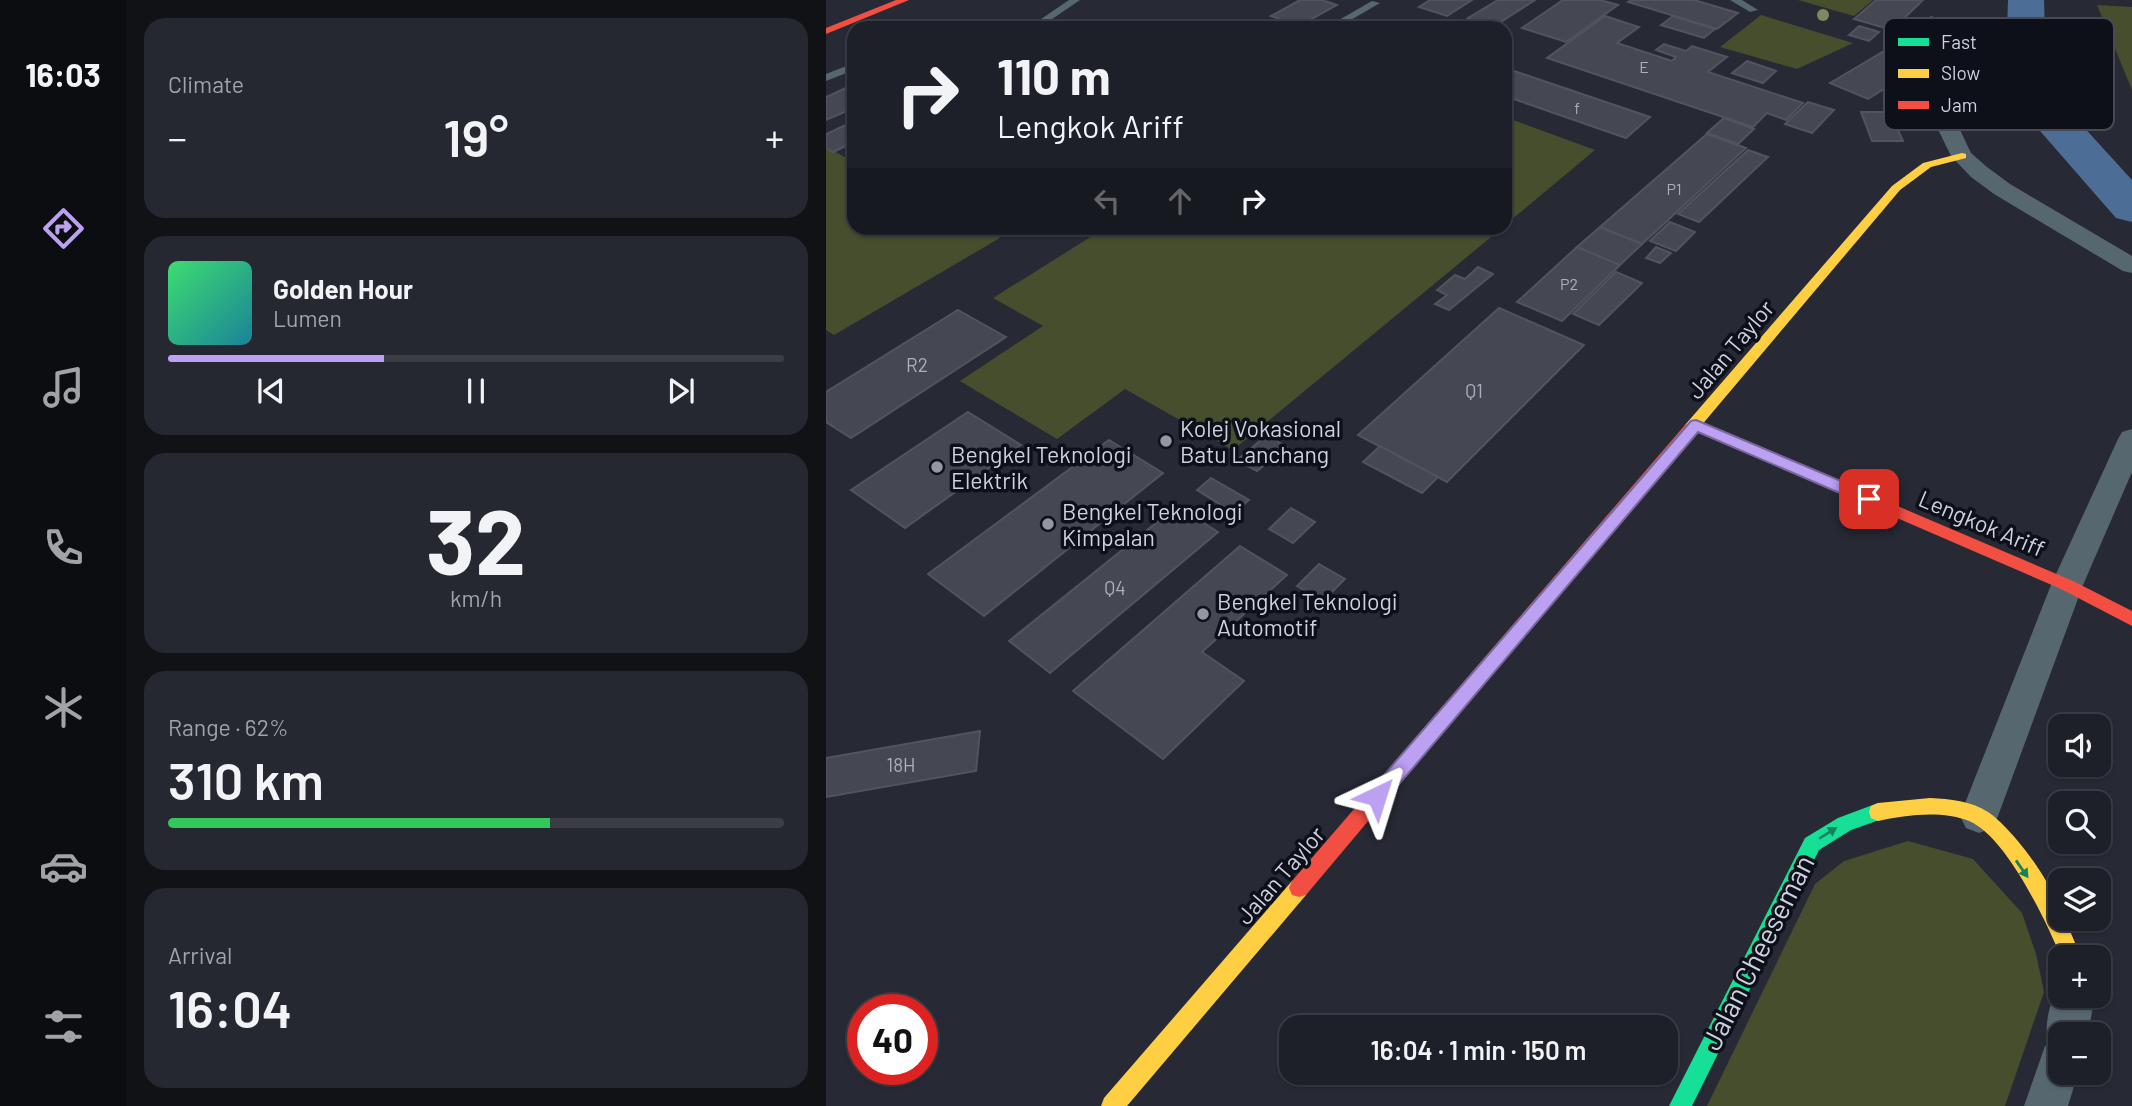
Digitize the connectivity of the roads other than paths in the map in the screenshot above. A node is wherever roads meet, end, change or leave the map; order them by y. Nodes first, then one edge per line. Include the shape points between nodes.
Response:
1 (904, 0) edge
2 (1075, 0) edge
3 (1735, 0) edge
4 (1375, 3) dead end
5 (1754, 10) dead end
6 (851, 21) edge
7 (1044, 21) edge
8 (1343, 21) edge
9 (847, 23) edge
10 (826, 31) edge
11 (847, 69) edge
12 (826, 78) edge
13 (1950, 130) edge
14 (1962, 156) junction
15 (2132, 266) edge
16 (1696, 425) junction
17 (2132, 439) edge
18 (2067, 584) junction
19 (2132, 619) edge
20 (1979, 816) junction
21 (2066, 945) edge
22 (2053, 1085) edge
23 (1112, 1106) edge
24 (1680, 1106) edge
25 (2046, 1106) edge

1 - 6 street
2 - 7 lane
3 - 5 lane
4 - 8 lane
9 - 10 street
11 - 12 lane
13 - 14 street
14 - 15 street via 2003,189
14 - 16 street, Jalan Taylor via 1927,165 1896,188
16 - 18 street, Lengkok Ariff
16 - 23 street, Jalan Taylor
17 - 18 street
18 - 19 street, Lengkok Ariff
18 - 20 street
20 -> 21 street via 1997,834 2052,913
24 -> 20 street, Jalan Cheeseman via 1812,844 1853,819 1897,808 1943,807
22 - 25 street

